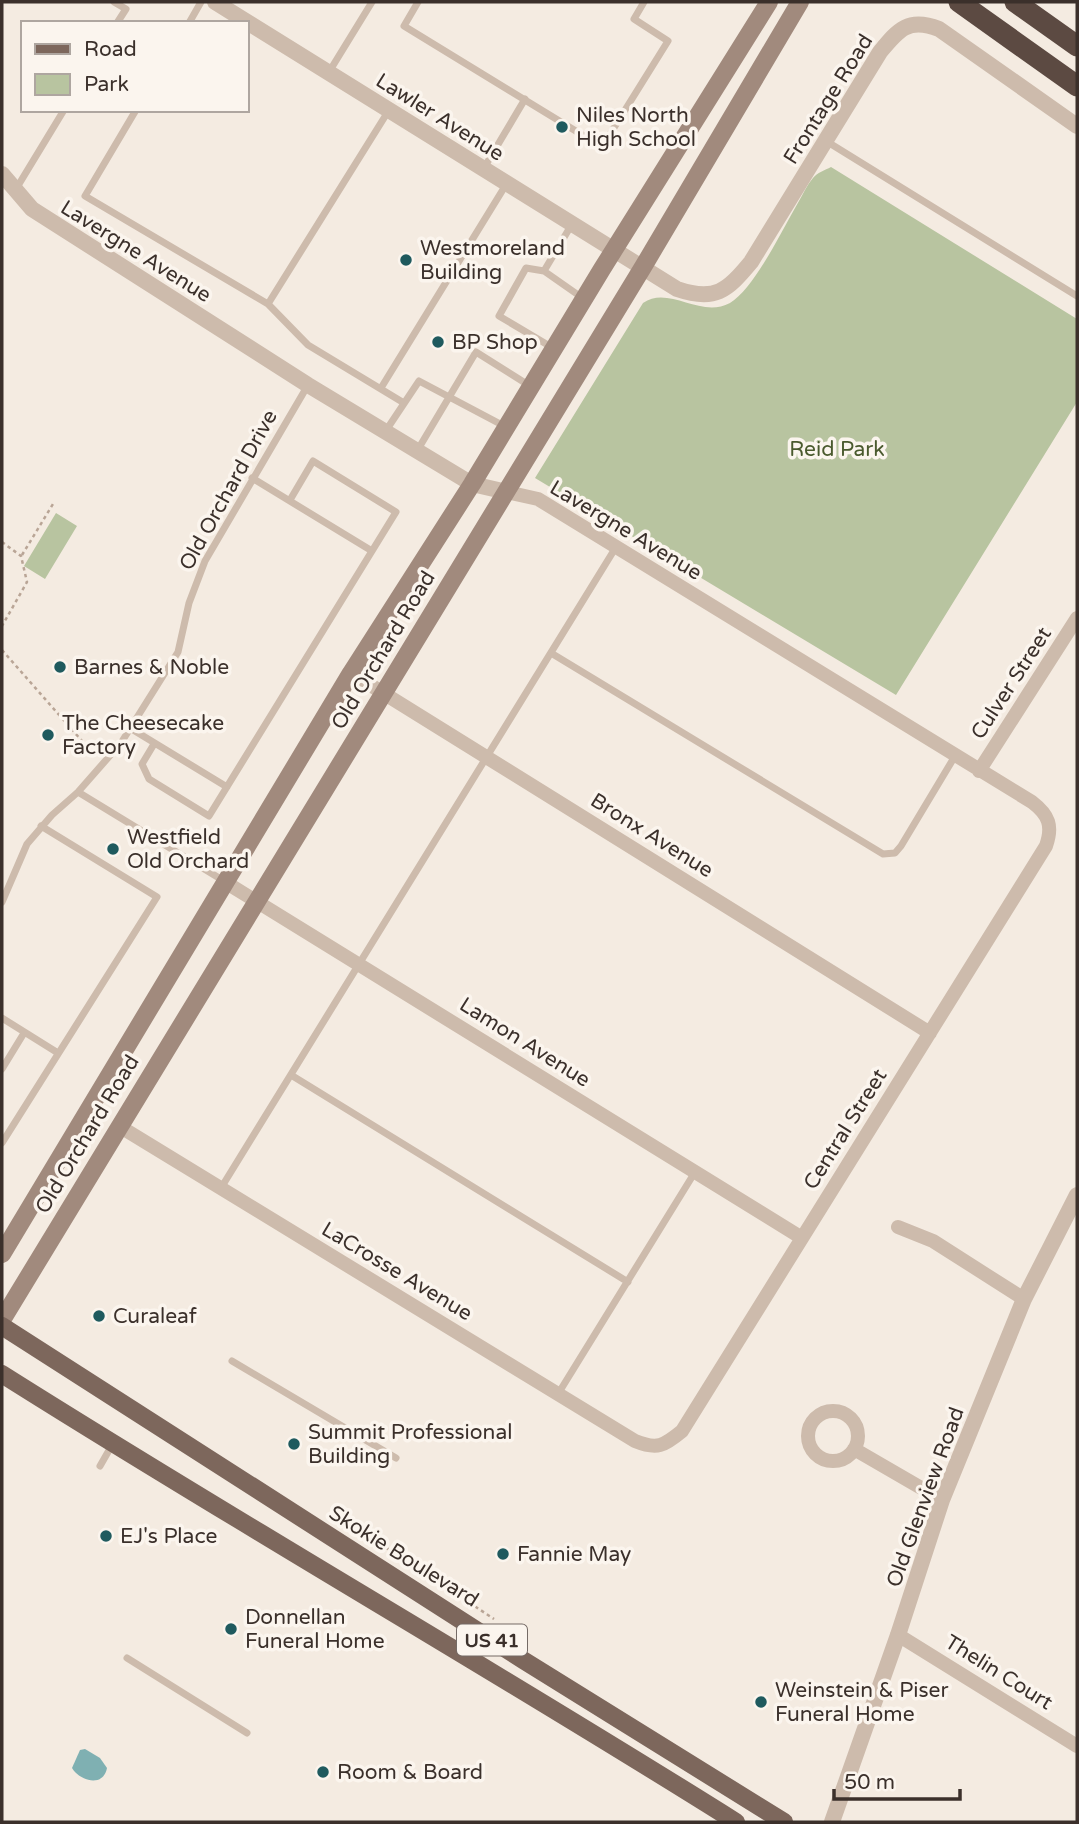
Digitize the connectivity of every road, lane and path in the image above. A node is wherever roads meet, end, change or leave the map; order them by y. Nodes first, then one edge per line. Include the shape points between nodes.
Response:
1 (114, 2) edge
2 (201, 2) edge
3 (215, 2) edge
4 (372, 2) edge
5 (418, 2) edge
6 (644, 2) edge
7 (769, 2) edge
8 (800, 2) edge
9 (958, 2) edge
10 (1015, 2) edge
11 (118, 21) edge
12 (190, 21) edge
13 (246, 21) edge
14 (248, 22) edge
15 (1077, 46) edge
16 (329, 72) junction
17 (1077, 86) edge
18 (525, 99) junction
19 (388, 110) junction
20 (63, 112) edge
21 (135, 112) edge
22 (1077, 126) edge
23 (826, 141) junction
24 (483, 168) junction
25 (2, 174) edge
26 (508, 183) junction
27 (15, 190) junction
28 (572, 223) junction
29 (614, 249) junction
30 (643, 267) junction
31 (544, 271) junction
32 (1077, 296) edge
33 (584, 299) junction
34 (268, 304) junction
35 (554, 348) junction
36 (308, 385) junction
37 (531, 387) junction
38 (381, 388) junction
39 (448, 397) junction
40 (404, 403) junction
41 (506, 428) junction
42 (385, 432) junction
43 (417, 451) junction
44 (252, 478) junction
45 (472, 484) junction
46 (507, 492) junction
47 (289, 500) junction
48 (53, 504) dead end
49 (2, 542) edge
50 (616, 547) junction
51 (372, 551) junction
52 (21, 556) junction
53 (1077, 618) edge
54 (2, 626) edge
55 (2, 650) edge
56 (551, 653) junction
57 (351, 673) junction
58 (383, 693) junction
59 (131, 728) junction
60 (82, 741) dead end
61 (154, 744) junction
62 (955, 756) junction
63 (487, 758) junction
64 (979, 771) junction
65 (227, 787) junction
66 (78, 792) junction
67 (1049, 820) joint
68 (41, 826) junction
69 (225, 882) junction
70 (257, 901) junction
71 (2, 902) edge
72 (360, 965) junction
73 (2, 1018) edge
74 (24, 1033) junction
75 (930, 1033) junction
76 (58, 1053) junction
77 (2, 1069) edge
78 (291, 1075) junction
79 (119, 1126) junction
80 (2, 1143) edge
81 (695, 1172) junction
82 (220, 1189) junction
83 (1077, 1195) edge
84 (898, 1227) dead end
85 (802, 1238) junction
86 (2, 1254) edge
87 (628, 1282) junction
88 (1024, 1298) junction
89 (2, 1320) edge
90 (2, 1326) edge
91 (232, 1361) dead end
92 (2, 1374) edge
93 (558, 1394) junction
94 (113, 1444) junction
95 (656, 1447) joint
96 (854, 1449) dead end
97 (396, 1458) dead end
98 (100, 1465) dead end
99 (942, 1500) junction
100 (362, 1532) dead end
101 (393, 1552) dead end
102 (411, 1564) dead end
103 (494, 1619) dead end
104 (898, 1635) junction
105 (127, 1658) dead end
106 (247, 1733) dead end
107 (1077, 1746) edge
108 (736, 1822) edge
109 (784, 1822) edge
110 (832, 1822) edge

1 - 11 lane via 126,9
2 - 12 lane
3 - 13 street, Lawler Avenue
4 - 16 lane
5 - 18 lane via 404,26
6 - 18 lane via 634,19 668,41 603,146
7 - 29 main road, Old Orchard Road
8 - 30 main road, Old Orchard Road
9 - 17 highway
10 - 15 highway
14 - 16 street, Lawler Avenue
16 - 19 street, Lawler Avenue
18 - 24 lane
19 - 24 street, Lawler Avenue
19 - 34 lane
20 - 27 lane
21 - 34 lane via 85,196
22 - 23 street, Frontage Road via 939,29 911,24 880,52
23 - 30 street, Frontage Road via 751,262 733,283 716,294 696,295 677,289
23 - 32 lane
24 - 26 street, Lawler Avenue
25 - 27 street, Lavergne Avenue
26 - 28 street, Lawler Avenue
26 - 38 lane
27 - 36 street, Lavergne Avenue via 32,209
28 - 29 street, Lawler Avenue
28 - 31 lane
29 - 30 street, Lawler Avenue
29 - 33 main road, Old Orchard Road
30 - 46 main road, Old Orchard Road
31 - 33 lane
31 - 35 lane via 526,268 499,316
33 - 35 main road, Old Orchard Road
34 - 38 lane via 308,345
35 - 37 main road, Old Orchard Road
36 - 42 street, Lavergne Avenue
36 - 44 lane, Old Orchard Drive
37 - 39 lane via 476,352
37 - 41 main road, Old Orchard Road
38 - 40 lane
39 - 40 lane via 419,381
39 - 41 lane
39 - 43 lane
40 - 42 lane
41 - 45 main road, Old Orchard Road
42 - 43 street, Lavergne Avenue
43 - 45 street, Lavergne Avenue
44 - 47 lane
44 - 59 lane, Old Orchard Drive via 205,561 178,652
45 - 46 street, Lavergne Avenue
45 - 57 main road, Old Orchard Road
46 - 50 street, Lavergne Avenue via 538,499
46 - 58 main road, Old Orchard Road
47 - 51 lane
47 - 51 lane via 313,461 396,512
48 - 52 path
49 - 52 path
50 - 56 lane
50 - 62 street, Lavergne Avenue
51 - 65 lane
52 - 54 path via 27,582
53 - 64 street, Culver Street
55 - 60 path
56 - 62 lane via 883,854 895,853 901,846
56 - 63 lane
57 - 58 street, Bronx Avenue
57 - 69 main road, Old Orchard Road
58 - 63 street, Bronx Avenue
58 - 70 main road, Old Orchard Road
59 - 61 lane
59 - 66 lane, Old Orchard Drive
61 - 65 lane
61 - 65 lane via 142,764 149,779 209,816
62 - 64 street, Lavergne Avenue
63 - 72 lane
63 - 75 street, Bronx Avenue
64 - 67 street, Lavergne Avenue via 1032,802
66 - 68 lane, Old Orchard Drive
66 - 69 lane
67 - 75 street, Central Street via 1046,846
68 - 71 lane, Old Orchard Drive via 16,864
68 - 76 lane via 157,897
69 - 70 street, Lamon Avenue
69 - 86 main road, Old Orchard Road
70 - 72 street, Lamon Avenue
70 - 79 main road, Old Orchard Road
72 - 78 lane
72 - 81 street, Lamon Avenue
73 - 74 lane
74 - 76 lane
74 - 77 lane
75 - 85 street, Central Street
76 - 80 lane
78 - 82 lane
78 - 87 lane
79 - 82 street, LaCrosse Avenue
79 - 89 main road, Old Orchard Road
81 - 85 street, Lamon Avenue
81 - 87 lane
82 - 93 street, LaCrosse Avenue
83 - 88 street, Old Glenview Road
84 - 88 street via 933,1241
85 - 95 street, Central Street via 681,1431
87 - 93 lane
88 - 99 street, Old Glenview Road
90 - 109 main road, Skokie Boulevard / US 41
91 - 97 lane
92 - 94 main road, US 41
93 - 95 street, LaCrosse Avenue via 635,1441
94 - 98 lane
94 - 108 main road, US 41
96 - 99 street
99 - 104 street, Old Glenview Road
100 - 101 path
102 - 103 path
104 - 107 street, Thelin Court
104 - 110 street, Old Glenview Road
105 - 106 lane

